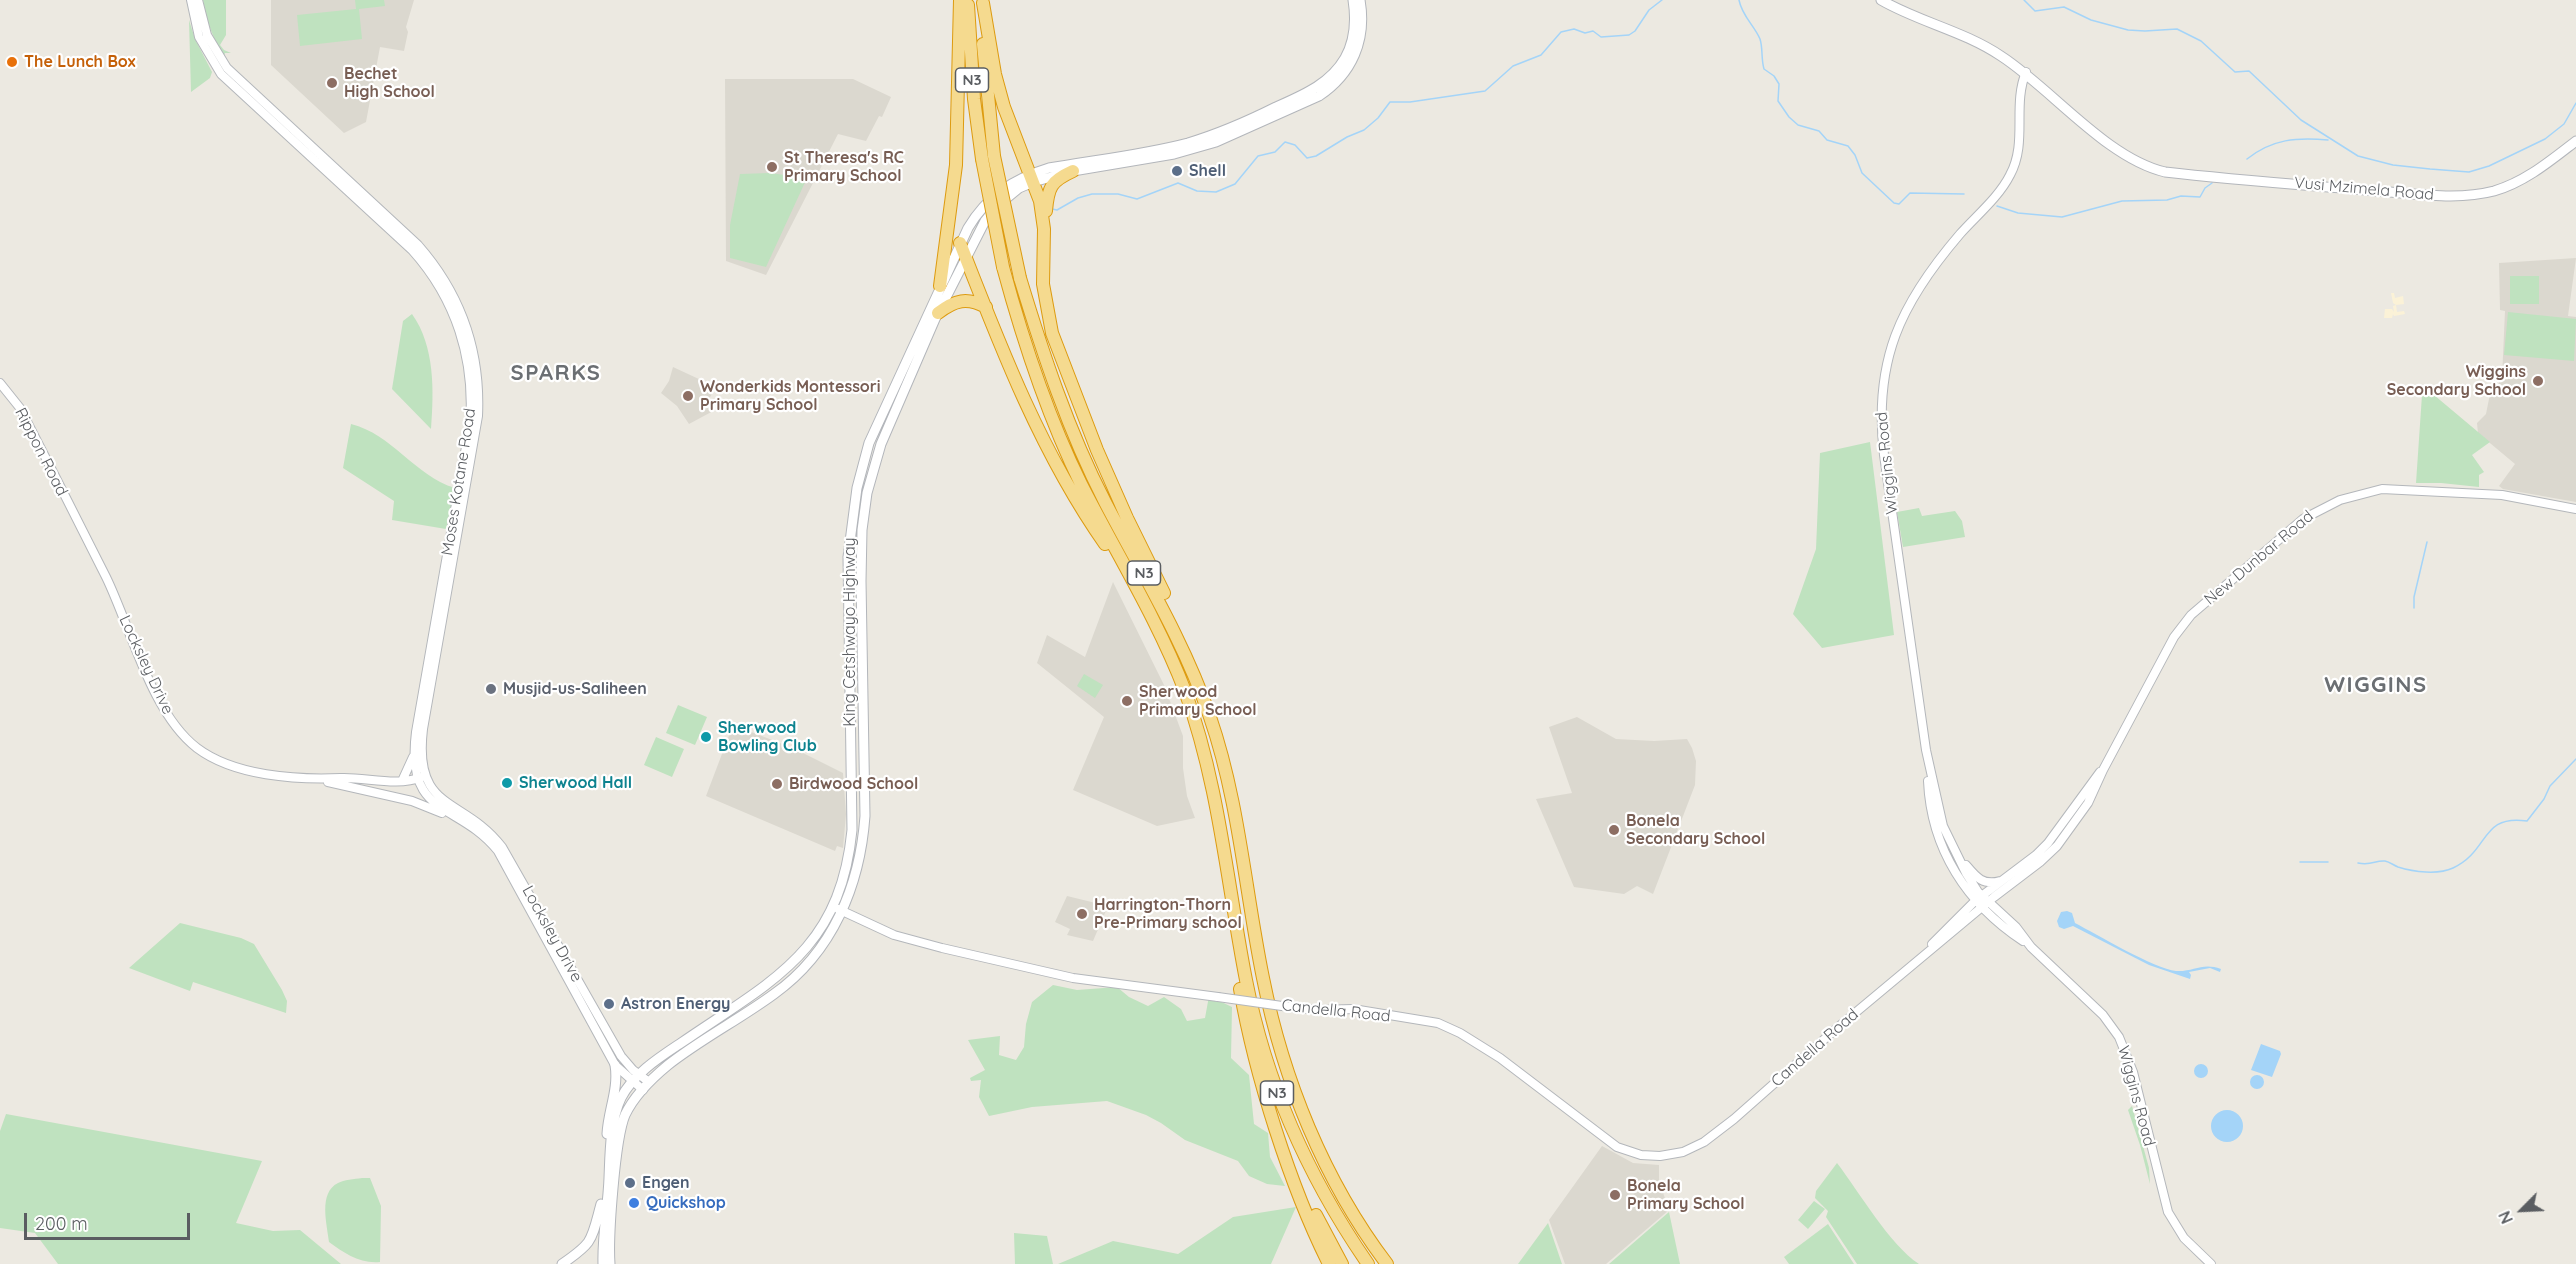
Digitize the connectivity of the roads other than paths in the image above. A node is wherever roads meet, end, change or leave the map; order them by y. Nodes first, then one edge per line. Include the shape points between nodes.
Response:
1 (191, 0) edge
2 (198, 0) edge
3 (960, 0) edge
4 (968, 0) edge
5 (1353, 0) edge
6 (1360, 0) edge
7 (1881, 0) edge
8 (983, 2) edge
9 (2026, 72) junction
10 (2576, 135) edge
11 (2576, 141) edge
12 (988, 158) junction
13 (2140, 163) junction
14 (1078, 168) junction
15 (1031, 178) junction
16 (1044, 229) junction
17 (960, 243) junction
18 (965, 256) junction
19 (940, 286) junction
20 (986, 307) junction
21 (938, 313) junction
22 (0, 383) edge
23 (2576, 509) edge
24 (78, 525) joint
25 (454, 541) junction
26 (1138, 588) junction
27 (437, 637) junction
28 (1210, 717) junction
29 (1926, 750) junction
30 (413, 757) junction
31 (422, 777) junction
32 (320, 779) junction
33 (402, 781) junction
34 (429, 790) junction
35 (412, 801) junction
36 (2084, 801) junction
37 (451, 816) junction
38 (1954, 850) junction
39 (2003, 880) junction
40 (1982, 902) junction
41 (1233, 904) junction
42 (833, 905) junction
43 (842, 912) junction
44 (615, 1065) junction
45 (636, 1079) junction
46 (646, 1086) junction
47 (1277, 1130) junction
48 (609, 1176) junction
49 (1334, 1179) junction
50 (585, 1249) junction
51 (562, 1264) edge
52 (578, 1264) edge
53 (603, 1264) edge
54 (611, 1264) edge
55 (1329, 1264) edge
56 (1342, 1264) edge
57 (1368, 1264) edge
58 (1387, 1264) edge
59 (1395, 1264) edge
60 (2211, 1264) edge

1 - 25 street, Moses Kotane Road via 199,37 221,74 412,250 434,276 452,310 467,354 471,400
2 - 25 street, Moses Kotane Road via 207,36 227,68 405,231 456,298 474,352 479,401
3 - 19 highway via 956,165
4 - 12 highway, N3 via 974,99
5 - 14 main road, King Cetshwayo Highway via 1354,25 1348,52 1324,82 1311,91 1207,137
6 - 14 main road, King Cetshwayo Highway via 1362,25 1357,52 1345,72 1319,96 1216,142 1167,156
7 - 9 main road, Vusi Mzimela Road via 1990,49
8 - 12 highway, N3
8 - 15 highway via 995,74
9 - 13 main road, Vusi Mzimela Road via 2108,142
9 - 29 street, Wiggins Road via 2020,91 2020,144 2013,168 2005,183 1912,296 1889,352 1882,394 1883,444
10 - 13 main road, Vusi Mzimela Road via 2511,179 2486,188 2461,190
11 - 13 main road, Vusi Mzimela Road via 2514,184 2463,196 2179,173
12 - 26 highway, N3, bridge via 1003,267 1029,354 1064,445 1107,535
12 - 28 highway, N3, bridge via 1038,337 1072,432 1176,634
14 - 15 main road, King Cetshwayo Highway
14 - 16 highway via 1057,178 1049,190
15 - 16 highway via 1040,201
15 - 17 main road, King Cetshwayo Highway via 996,193 977,213
15 - 18 main road, King Cetshwayo Highway via 997,206
16 - 28 highway via 1043,284 1052,333 1122,508 1200,669
17 - 18 highway
17 - 19 main road, King Cetshwayo Highway
18 - 20 highway
18 - 21 main road, King Cetshwayo Highway
19 - 42 main road, King Cetshwayo Highway via 869,443 856,488 849,557 852,830
20 - 21 highway via 975,301 959,300
20 - 26 highway via 1052,459 1098,534
21 - 43 main road, King Cetshwayo Highway via 881,444 864,509 861,581 865,816 862,847
22 - 24 street, Rippon Road via 20,408
23 - 36 street, New Dunbar Road via 2502,495 2382,489 2352,495 2317,510 2278,539 2181,627
24 - 32 street, Locksley Drive via 106,578 156,693 189,742 236,768
25 - 27 street, Moses Kotane Road
26 - 41 highway, N3 via 1169,653 1201,739 1215,793
27 - 30 street, Moses Kotane Road
27 - 31 street, Moses Kotane Road via 420,754
28 - 49 highway, N3 via 1234,807 1273,1020 1302,1110
29 - 38 street, Wiggins Road via 1936,804
29 - 40 street, Wiggins Road via 1930,804 1937,833 1952,868
30 - 31 street, Moses Kotane Road
30 - 33 street
31 - 33 street, Locksley Drive
31 - 34 street
32 - 33 street, Locksley Drive
32 - 35 street, Locksley Drive
34 - 35 street via 421,799
34 - 37 street, Locksley Drive
34 - 45 street, Locksley Drive via 485,829 502,847
35 - 37 street, Locksley Drive
36 - 39 street via 2048,843
36 - 40 street via 2075,825 2049,854
37 - 44 street, Locksley Drive via 475,828 498,851
38 - 39 street via 1980,881
38 - 40 street, Wiggins Road
39 - 40 street
40 - 43 street, Candella Road, bridge via 1714,1136 1683,1152 1660,1156 1617,1147 1500,1058 1438,1023 1353,1009 1316,1010 1073,978 894,935
40 - 60 street, Wiggins Road via 2016,927 2103,1015 2119,1037 2133,1072 2168,1212 2184,1238
41 - 47 highway via 1243,1008
41 - 57 highway, N3 via 1249,992 1274,1084 1315,1178
42 - 43 street, Candella Road
42 - 45 main road, King Cetshwayo Highway via 813,940 788,969 672,1049
43 - 46 main road, King Cetshwayo Highway via 821,948 793,979 675,1059
44 - 45 street, Locksley Drive
44 - 48 main road via 617,1083 607,1136
45 - 46 street
45 - 48 main road, King Cetshwayo Highway via 622,1095 616,1111
46 - 54 main road, King Cetshwayo Highway via 627,1112 620,1131
47 - 55 highway
47 - 56 highway
48 - 50 main road via 594,1232
48 - 53 main road, King Cetshwayo Highway
49 - 58 highway, N3
49 - 59 highway
50 - 51 main road
50 - 52 main road

